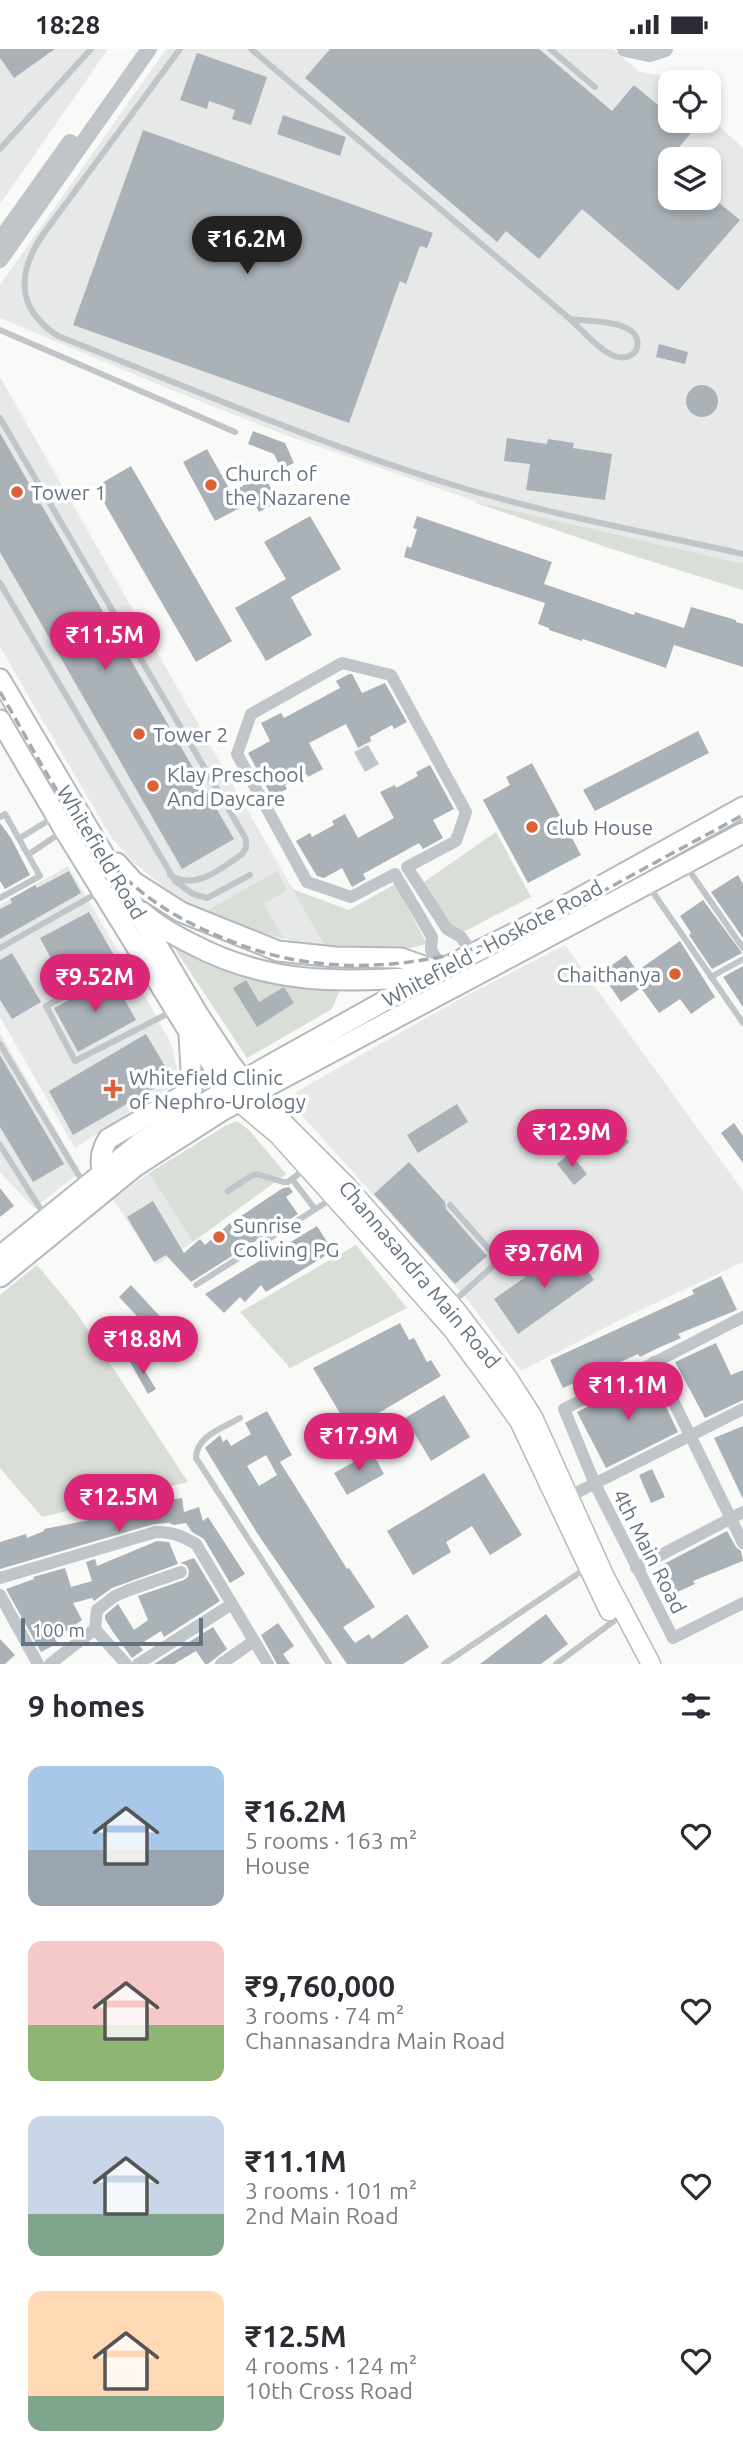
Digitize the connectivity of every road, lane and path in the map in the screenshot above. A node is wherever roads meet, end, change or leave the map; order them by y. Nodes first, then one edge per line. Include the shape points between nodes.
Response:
1 (91, 49) edge
2 (137, 49) edge
3 (149, 49) edge
4 (180, 49) edge
5 (251, 49) edge
6 (550, 49) edge
7 (625, 49) edge
8 (664, 49) edge
9 (595, 87) dead end
10 (0, 149) edge
11 (0, 240) edge
12 (0, 260) edge
13 (570, 319) junction
14 (0, 330) edge
15 (0, 418) edge
16 (235, 432) dead end
17 (743, 554) edge
18 (0, 583) edge
19 (0, 679) edge
20 (6, 703) edge
21 (27, 724) junction
22 (4, 728) edge
23 (743, 807) edge
24 (0, 817) edge
25 (60, 823) junction
26 (743, 833) edge
27 (20, 838) junction
28 (96, 843) junction
29 (29, 854) junction
30 (685, 864) junction
31 (401, 870) junction
32 (250, 874) dead end
33 (170, 875) junction
34 (647, 883) junction
35 (102, 890) junction
36 (0, 898) edge
37 (132, 902) junction
38 (447, 929) junction
39 (432, 937) junction
40 (0, 948) edge
41 (743, 948) edge
42 (473, 954) junction
43 (143, 955) junction
44 (743, 958) edge
45 (437, 972) junction
46 (711, 977) junction
47 (176, 1009) junction
48 (743, 1023) edge
49 (189, 1032) junction
50 (0, 1044) edge
51 (241, 1091) junction
52 (0, 1145) edge
53 (307, 1168) junction
54 (102, 1171) junction
55 (292, 1179) junction
56 (85, 1186) junction
57 (228, 1191) dead end
58 (334, 1198) junction
59 (450, 1205) dead end
60 (315, 1209) junction
61 (48, 1216) junction
62 (0, 1255) edge
63 (0, 1277) edge
64 (196, 1286) dead end
65 (451, 1304) junction
66 (743, 1317) edge
67 (654, 1362) junction
68 (743, 1409) edge
69 (240, 1419) dead end
70 (526, 1419) junction
71 (690, 1436) junction
72 (592, 1485) junction
73 (568, 1497) junction
74 (737, 1515) edge
75 (743, 1543) edge
76 (587, 1567) junction
77 (636, 1567) junction
78 (181, 1572) dead end
79 (0, 1578) edge
80 (0, 1595) edge
81 (743, 1603) edge
82 (232, 1604) junction
83 (622, 1627) junction
84 (95, 1629) junction
85 (254, 1641) junction
86 (38, 1664) edge
87 (50, 1664) edge
88 (126, 1664) edge
89 (138, 1664) edge
90 (221, 1664) edge
91 (268, 1664) edge
92 (329, 1664) edge
93 (444, 1664) edge
94 (556, 1664) edge
95 (637, 1664) edge
96 (651, 1664) edge

1 - 10 lane
2 - 11 street
3 - 12 street
4 - 17 lane via 27,260 26,295 36,318 48,329 303,433 448,484
5 - 13 lane
6 - 9 lane
7 - 8 street via 649,54
13 - 13 lane via 616,358 627,358 636,351 638,340 628,327
14 - 16 lane
15 - 33 lane via 246,839 242,854 198,881
18 - 33 lane
19 - 20 main road, Whitefield Road
20 - 21 main road, Whitefield Road
21 - 22 main road
21 - 28 main road, Whitefield Road
22 - 25 main road, Whitefield Road
23 - 42 main road, Whitefield - Hoskote Road
24 - 27 lane via 5,814
25 - 27 lane
25 - 29 lane
25 - 35 main road, Whitefield Road
26 - 30 main road, Whitefield - Hoskote Road
27 - 29 lane
28 - 37 main road, Whitefield Road
28 - 45 main road via 134,881 181,912 230,933 278,951 401,958
29 - 36 lane via 40,876
30 - 34 main road, Whitefield - Hoskote Road
30 - 41 lane
31 - 31 street via 351,897 307,882 236,754 251,714 342,663 391,675 466,812 456,841
31 - 38 street
31 - 39 street
32 - 33 lane via 207,898 186,891
34 - 46 lane
34 - 51 main road, Whitefield - Hoskote Road
35 - 40 lane
35 - 43 main road, Whitefield Road
37 - 45 main road via 171,934 261,972 351,981
37 - 51 main road, Whitefield Road
38 - 39 street
38 - 42 street via 461,937
39 - 45 street
42 - 45 main road, Whitefield - Hoskote Road
43 - 47 main road, Whitefield Road
43 - 47 lane via 46,1006 75,1061
44 - 46 lane
45 - 51 main road, Whitefield - Hoskote Road
46 - 48 lane
47 - 49 main road, Whitefield Road
49 - 51 main road, Whitefield Road
49 - 54 main road via 192,1090 108,1139 102,1149
50 - 56 lane
51 - 53 main road, Channasandra Main Road
51 - 54 main road via 141,1142
51 - 63 main road via 135,1166
51 - 65 main road, Channasandra Main Road via 346,1185
52 - 61 lane
53 - 55 lane
53 - 58 main road, Channasandra Main Road
54 - 56 main road
55 - 57 lane via 283,1182 257,1174
55 - 60 lane
56 - 61 main road
58 - 60 lane
58 - 70 main road, Channasandra Main Road
59 - 65 lane via 496,1257 494,1265
60 - 64 lane
61 - 62 main road
65 - 70 main road, Channasandra Main Road via 502,1369
66 - 67 street
67 - 71 street
67 - 72 street, 4th Main Road via 564,1409
68 - 71 street
69 - 92 lane via 202,1440 197,1458
70 - 73 main road, Channasandra Main Road
70 - 76 main road, Channasandra Main Road
71 - 72 street
71 - 74 street
72 - 73 street
72 - 77 street, 4th Main Road
73 - 83 main road, Channasandra Main Road
74 - 75 street
74 - 77 street
76 - 83 main road, Channasandra Main Road
76 - 93 lane
77 - 81 street, 4th Main Road via 673,1638
78 - 84 street via 115,1596 97,1610
79 - 82 street via 156,1532 170,1532 196,1545
80 - 86 street
82 - 85 street
82 - 89 street
83 - 94 lane
83 - 95 main road, Channasandra Main Road
83 - 96 main road, Channasandra Main Road
84 - 87 street
84 - 88 street
85 - 90 street
85 - 91 street

